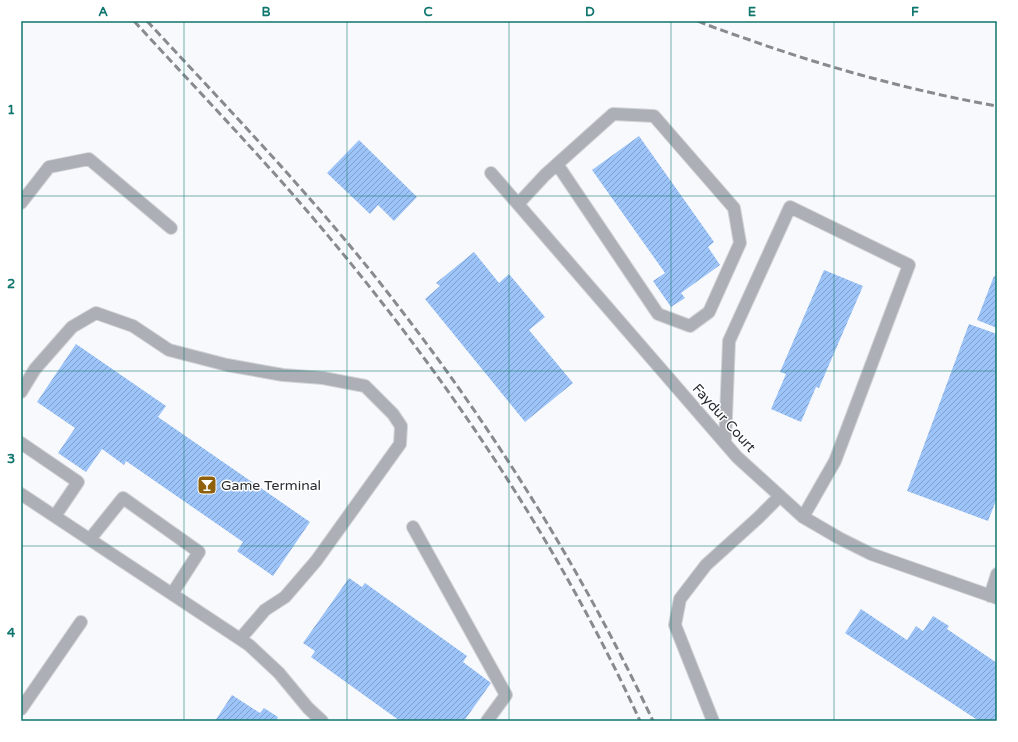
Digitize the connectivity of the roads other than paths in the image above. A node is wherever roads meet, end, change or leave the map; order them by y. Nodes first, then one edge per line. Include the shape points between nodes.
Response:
1 (557, 164) junction
2 (491, 173) dead end
3 (21, 203) edge
4 (518, 204) junction
5 (171, 228) dead end
6 (21, 392) edge
7 (725, 442) junction
8 (21, 443) edge
9 (21, 494) edge
10 (780, 496) junction
11 (55, 516) junction
12 (804, 517) junction
13 (413, 527) dead end
14 (90, 539) junction
15 (997, 574) edge
16 (172, 594) junction
17 (993, 597) edge
18 (81, 622) dead end
19 (244, 642) junction
20 (21, 707) edge
21 (322, 721) edge
22 (488, 721) edge
23 (714, 721) edge

1 - 1 street via 613,114 654,116 734,208 740,243 709,312 690,326 658,314
1 - 4 street
2 - 4 street, Faydur Court
3 - 5 street via 49,167 89,159
4 - 7 street, Faydur Court
6 - 19 street via 35,369 72,327 96,313 133,326 169,350 227,365 365,386 393,414 401,426 400,444 316,562 285,597 265,610
7 - 10 street, Faydur Court via 737,457
7 - 12 street via 729,341 790,207 909,265 835,461
8 - 11 street via 78,482
9 - 11 street
10 - 12 street, Faydur Court
10 - 23 street via 706,565 680,599 675,625
11 - 14 street
12 - 17 street, Faydur Court via 871,554
13 - 22 street via 506,695
14 - 16 street
14 - 16 street via 123,498 199,552
15 - 17 street
16 - 19 street
18 - 20 street
19 - 21 street via 279,672

